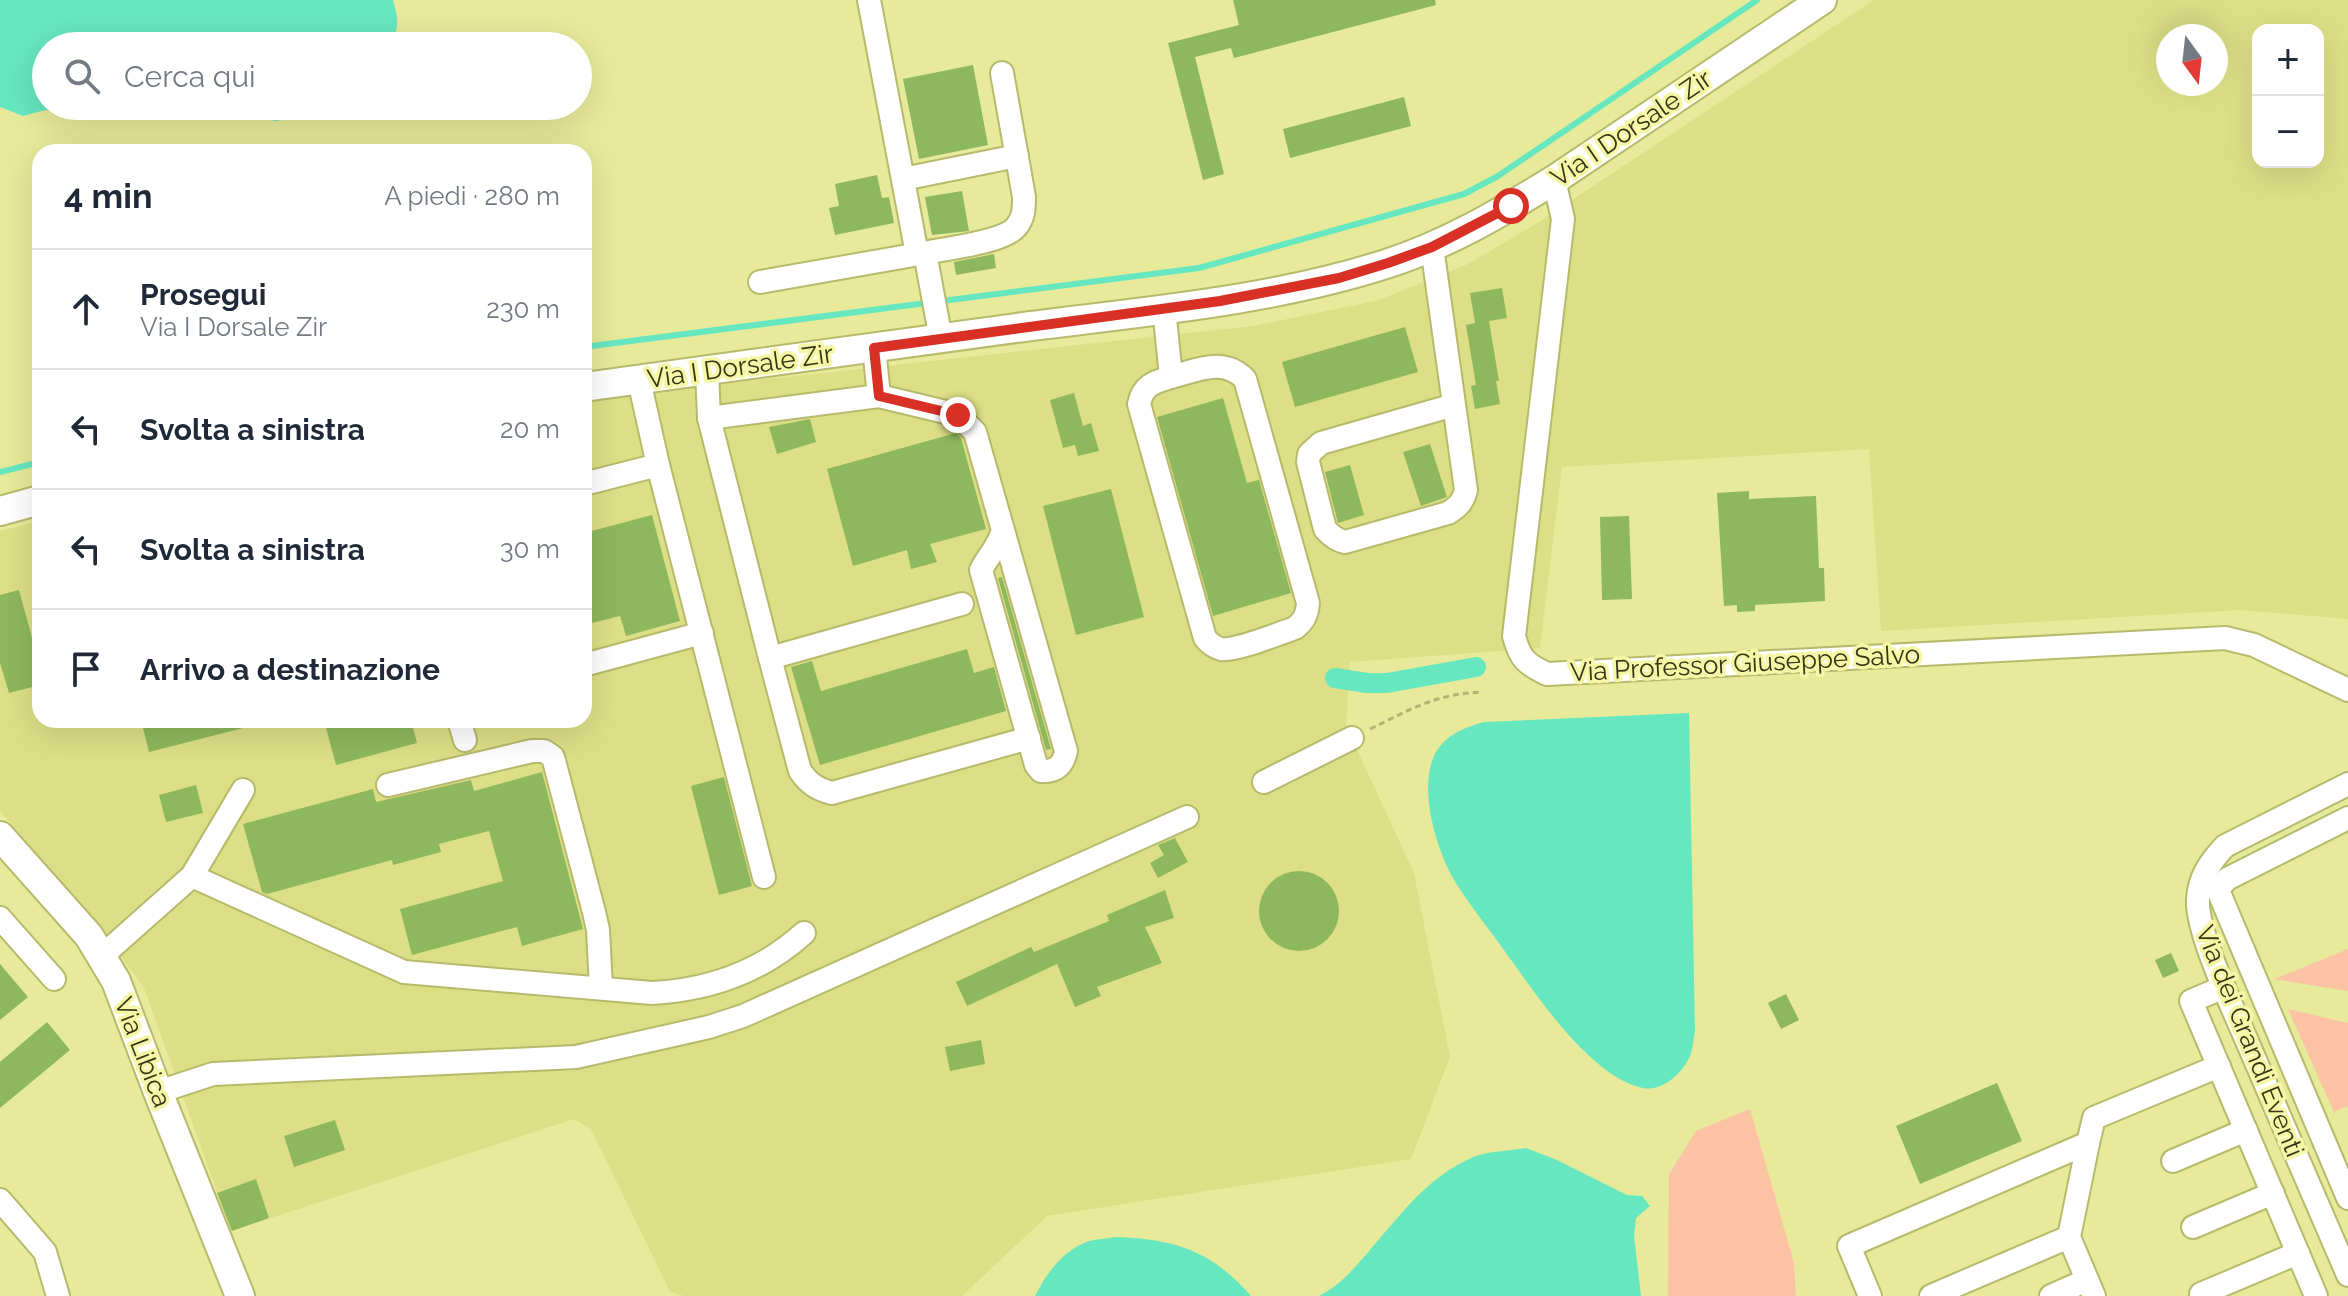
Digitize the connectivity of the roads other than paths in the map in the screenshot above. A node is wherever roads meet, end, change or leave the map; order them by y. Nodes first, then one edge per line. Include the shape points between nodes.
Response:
1 (869, 0) edge
2 (1822, 0) edge
3 (1002, 73) dead end
4 (1017, 156) junction
5 (903, 179) junction
6 (1554, 180) junction
7 (1432, 247) junction
8 (921, 253) junction
9 (760, 282) dead end
10 (1164, 308) junction
11 (936, 314) junction
12 (874, 348) junction
13 (707, 371) junction
14 (1171, 377) junction
15 (639, 380) junction
16 (592, 386) edge
17 (879, 396) junction
18 (1454, 405) junction
19 (709, 418) junction
20 (658, 465) junction
21 (592, 482) edge
22 (32, 502) edge
23 (0, 511) edge
24 (1003, 530) junction
25 (962, 604) dead end
26 (702, 633) junction
27 (770, 658) junction
28 (592, 663) edge
29 (2348, 690) edge
30 (1029, 738) junction
31 (1352, 738) road end
32 (1264, 782) dead end
33 (2348, 784) edge
34 (388, 785) dead end
35 (243, 790) dead end
36 (1187, 817) dead end
37 (2348, 818) edge
38 (0, 836) edge
39 (192, 876) junction
40 (764, 877) dead end
41 (0, 918) edge
42 (804, 933) dead end
43 (102, 956) junction
44 (54, 979) dead end
45 (2224, 987) junction
46 (601, 988) junction
47 (2219, 1066) junction
48 (158, 1092) junction
49 (2246, 1130) junction
50 (2321, 1134) junction
51 (2088, 1143) junction
52 (2293, 1147) junction
53 (2173, 1161) dead end
54 (2273, 1193) junction
55 (2348, 1198) edge
56 (0, 1200) edge
57 (2193, 1227) dead end
58 (2069, 1237) junction
59 (2298, 1253) junction
60 (2348, 1275) edge
61 (2091, 1288) edge
62 (2201, 1294) edge
63 (58, 1296) edge
64 (240, 1296) edge
65 (1870, 1296) edge
66 (1931, 1296) edge
67 (2051, 1296) edge
68 (2316, 1296) edge

1 - 5 street
2 - 6 main road, Via I Dorsale Zir
3 - 4 street
4 - 5 street
4 - 8 street via 1024,213 1015,229 997,238
5 - 8 street
6 - 7 main road, Via I Dorsale Zir
6 - 29 street, Via Professor Giuseppe Salvo via 1563,219 1514,636 1529,665 1547,674 2225,638 2254,645
7 - 10 main road, Via I Dorsale Zir via 1339,278
7 - 18 street
8 - 9 street
8 - 11 street
10 - 11 main road, Via I Dorsale Zir
10 - 14 street
11 - 12 main road, Via I Dorsale Zir
12 - 13 main road, Via I Dorsale Zir
12 - 17 street
13 - 15 main road, Via I Dorsale Zir
13 - 19 street
14 - 14 street via 1145,388 1139,404 1205,638 1220,649 1231,649 1295,628 1307,614 1308,603 1245,379 1218,365
15 - 16 main road, Via I Dorsale Zir
15 - 20 street
17 - 19 street
17 - 24 street via 958,415 975,432
18 - 18 street via 1466,490 1457,508 1345,542 1330,536 1309,454 1321,443
19 - 27 street
20 - 21 street
20 - 26 street
22 - 23 main road
24 - 30 street via 981,570
24 - 30 street via 1066,751 1064,762 1050,772 1041,771
25 - 27 street
26 - 28 street
26 - 40 street
27 - 30 street via 800,771 820,790 832,793
31 - 32 street
33 - 45 street, Via dei Grandi Eventi via 2225,846 2210,862 2198,900 2200,922
34 - 46 street via 532,751 553,757 598,930
35 - 39 street
36 - 48 street via 709,1027 576,1057 213,1074
37 - 50 street, Via dei Grandi Eventi via 2227,879 2219,888
38 - 43 main road, Via Libica
39 - 43 street
39 - 46 street via 404,972
41 - 44 street
42 - 46 street via 760,965 704,987 652,993
43 - 48 main road, Via Libica
45 - 47 street via 2191,1001
45 - 52 street, Via dei Grandi Eventi
47 - 49 street
47 - 51 street via 2094,1118
48 - 64 main road, Via Libica
49 - 53 street
49 - 54 street
50 - 52 street
50 - 55 street, Via dei Grandi Eventi
51 - 58 street
51 - 65 street via 1849,1246
52 - 60 street, Via dei Grandi Eventi
54 - 57 street
54 - 59 street
56 - 63 street via 45,1252
58 - 61 street
58 - 66 street
59 - 62 street
59 - 68 street
61 - 67 street

